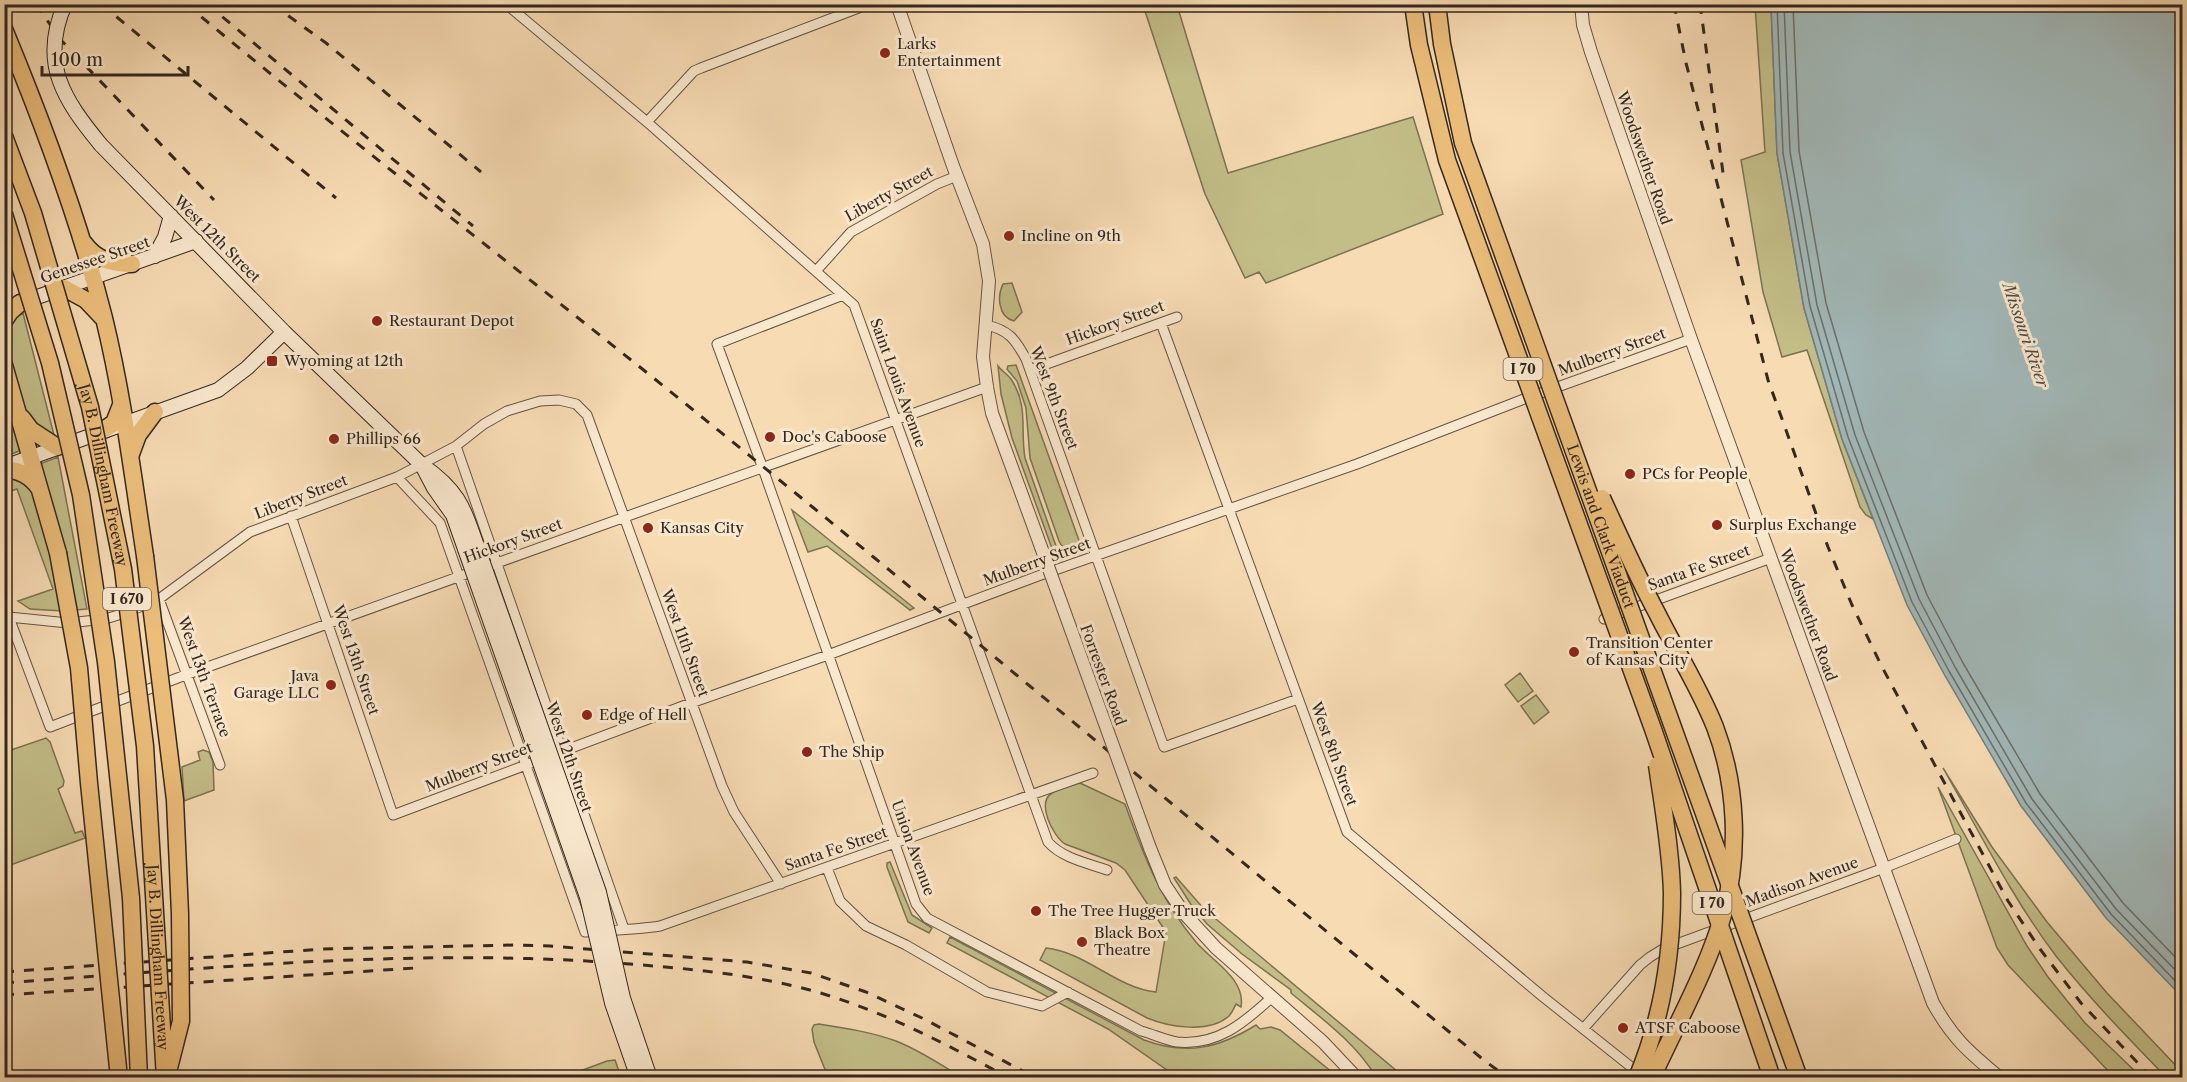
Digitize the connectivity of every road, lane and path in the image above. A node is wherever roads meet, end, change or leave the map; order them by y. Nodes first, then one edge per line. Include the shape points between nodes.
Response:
1 (65, 4) edge
2 (506, 4) edge
3 (869, 4) edge
4 (897, 4) edge
5 (1413, 4) edge
6 (1437, 4) edge
7 (1581, 4) edge
8 (4, 29) edge
9 (647, 122) junction
10 (4, 136) edge
11 (957, 176) junction
12 (4, 214) edge
13 (171, 216) junction
14 (80, 239) junction
15 (196, 241) junction
16 (155, 256) junction
17 (132, 264) junction
18 (816, 271) junction
19 (93, 278) junction
20 (64, 288) junction
21 (843, 295) junction
22 (12, 306) edge
23 (1177, 317) dead end
24 (104, 320) junction
25 (4, 321) edge
26 (1161, 323) junction
27 (986, 325) junction
28 (284, 332) junction
29 (1691, 339) junction
30 (4, 365) edge
31 (1030, 370) junction
32 (987, 387) junction
33 (1557, 403) junction
34 (576, 404) joint
35 (121, 405) junction
36 (155, 412) junction
37 (19, 414) junction
38 (896, 420) junction
39 (124, 422) junction
40 (105, 429) junction
41 (456, 446) junction
42 (57, 447) junction
43 (31, 457) junction
44 (130, 458) junction
45 (422, 465) junction
46 (762, 466) junction
47 (4, 468) edge
48 (398, 477) junction
49 (40, 491) junction
50 (1228, 510) junction
51 (291, 516) junction
52 (624, 517) junction
53 (471, 547) junction
54 (1097, 557) junction
55 (1771, 558) junction
56 (497, 564) junction
57 (478, 570) junction
58 (458, 577) junction
59 (159, 599) junction
60 (4, 604) edge
61 (963, 605) junction
62 (7, 618) edge
63 (1604, 619) dead end
64 (327, 623) junction
65 (828, 655) junction
66 (188, 674) junction
67 (1298, 699) junction
68 (691, 704) junction
69 (1653, 729) junction
70 (541, 746) dead end
71 (561, 752) junction
72 (220, 765) dead end
73 (526, 765) junction
74 (1093, 773) dead end
75 (1031, 796) junction
76 (393, 815) joint
77 (1956, 839) dead end
78 (895, 844) junction
79 (827, 868) junction
80 (1884, 868) junction
81 (1107, 870) dead end
82 (781, 884) junction
83 (624, 929) junction
84 (1068, 992) junction
85 (1271, 998) junction
86 (1583, 1029) junction
87 (119, 1077) edge
88 (139, 1077) edge
89 (166, 1077) edge
90 (638, 1077) edge
91 (650, 1077) edge
92 (1357, 1077) edge
93 (1637, 1077) edge
94 (1644, 1077) edge
95 (1652, 1077) edge
96 (1772, 1077) edge
97 (1799, 1077) edge
98 (2000, 1077) edge

1 - 13 main road, West 12th Street, bridge via 54,60 62,90 101,145
2 - 9 street, Saint Louis Avenue
3 - 9 street via 694,71
4 - 11 street
5 - 69 highway, Lewis and Clark Viaduct / I 70, bridge via 1421,57 1447,160
6 - 33 highway, Lewis and Clark Viaduct / I 70, bridge via 1463,143
7 - 29 street, Woodswether Road via 1591,52
8 - 14 highway via 42,121
9 - 18 street, Saint Louis Avenue
10 - 89 highway, Jay B. Dillingham Freeway / I 670, bridge via 33,213 90,407 123,569 145,746
11 - 18 street, Liberty Street via 851,232
11 - 27 street via 987,263
12 - 88 highway, Jay B. Dillingham Freeway / I 670, bridge via 50,363 81,495 106,662 131,898
13 - 15 main road, West 12th Street
13 - 16 main road
14 - 17 highway via 102,259
14 - 19 highway
15 - 16 main road, Genessee Street
15 - 28 main road, West 12th Street
16 - 17 main road, Genessee Street
17 - 19 main road, Genessee Street
18 - 21 street, Saint Louis Avenue
19 - 20 main road, Genessee Street
19 - 24 highway
20 - 22 main road, Genessee Street
20 - 24 highway via 86,300
21 - 38 street, Saint Louis Avenue via 854,305
21 - 46 street, Union Avenue via 717,344
22 - 25 highway
23 - 26 street, Hickory Street
24 - 35 highway
26 - 31 street, Hickory Street
26 - 50 street, West 8th Street
27 - 31 street, West 9th Street via 1003,329 1016,341
27 - 32 street, Forrester Road via 983,357
28 - 36 main road via 218,390
28 - 45 main road, West 12th Street
29 - 50 street, Mulberry Street
29 - 55 street, Woodswether Road
30 - 37 highway
31 - 54 street, West 9th Street
32 - 38 street, Hickory Street
32 - 85 street, Forrester Road, bridge via 992,413 1165,885 1216,948
33 - 95 highway, bridge via 1642,584 1700,693 1724,754 1730,786 1732,868 1723,915
33 - 97 highway, Lewis and Clark Viaduct / I 70, bridge
34 - 41 street, Liberty Street via 540,401 507,411
34 - 52 street, West 11th Street via 586,415
35 - 39 highway
35 - 40 highway via 114,423
36 - 39 main road
36 - 44 highway via 138,435
37 - 42 highway via 31,430
37 - 43 highway
38 - 46 street, Hickory Street
38 - 61 street, Saint Louis Avenue
39 - 40 main road
39 - 44 highway
40 - 42 main road
41 - 45 street, Liberty Street
41 - 56 street, West 12th Street
42 - 43 main road
43 - 47 main road
43 - 49 highway
44 - 89 highway, bridge via 146,556 175,800 181,1021
45 - 48 street, Liberty Street
45 - 53 main road, West 12th Street
46 - 52 street, Hickory Street
46 - 65 street, Union Avenue
47 - 49 highway via 23,473
48 - 51 street, Liberty Street
48 - 58 street via 440,523
49 - 87 highway, bridge via 58,553 79,668
50 - 54 street, Mulberry Street
50 - 67 street, West 8th Street
51 - 59 street, Liberty Street via 250,532
51 - 64 street, West 13th Street
52 - 56 street, Hickory Street
52 - 68 street, West 11th Street
53 - 90 main road, West 12th Street, bridge via 587,897 612,1003
53 - 91 main road, West 12th Street, bridge via 599,892 623,998
54 - 61 street, Mulberry Street
54 - 67 street, West 9th Street via 1164,747
55 - 63 street, Santa Fe Street
55 - 80 street, Woodswether Road
56 - 57 street, Hickory Street
56 - 71 street, West 12th Street
57 - 58 street, Hickory Street
57 - 70 street
58 - 64 street, Hickory Street
58 - 73 street
59 - 62 street, Liberty Street via 105,619 68,623
59 - 66 street, West 13th Terrace
60 - 62 street
61 - 65 street, Mulberry Street
61 - 75 street, Saint Louis Avenue
62 - 66 street, Hickory Street via 50,727
64 - 66 street, Hickory Street
64 - 76 street, West 13th Street
65 - 68 street, Mulberry Street
65 - 78 street, Union Avenue
66 - 72 street, West 13th Terrace
67 - 86 street, West 8th Street via 1347,832
68 - 71 street, Mulberry Street
68 - 82 street, West 11th Street via 734,812
69 - 93 highway, bridge via 1672,892 1670,959 1655,1028
69 - 96 highway, I 70, bridge
71 - 73 street, Mulberry Street
71 - 83 street, West 12th Street
73 - 76 street, Mulberry Street
73 - 83 street, Santa Fe Street via 585,932
74 - 75 street, Santa Fe Street
75 - 78 street, Santa Fe Street
75 - 81 street, Saint Louis Avenue via 1054,849
77 - 80 street, Madison Avenue
78 - 79 street, Santa Fe Street
78 - 84 street, Union Avenue via 916,904 927,918
79 - 82 street, Santa Fe Street
79 - 84 street via 840,901 866,926 987,992 1042,1006
80 - 86 street, Madison Avenue via 1650,957
80 - 98 street, Woodswether Road via 1947,1028 1965,1049
82 - 83 street, Santa Fe Street via 660,926
84 - 85 street, Union Avenue via 1141,1031 1176,1042 1221,1036 1242,1024
85 - 92 street
86 - 94 street, West 8th Street

